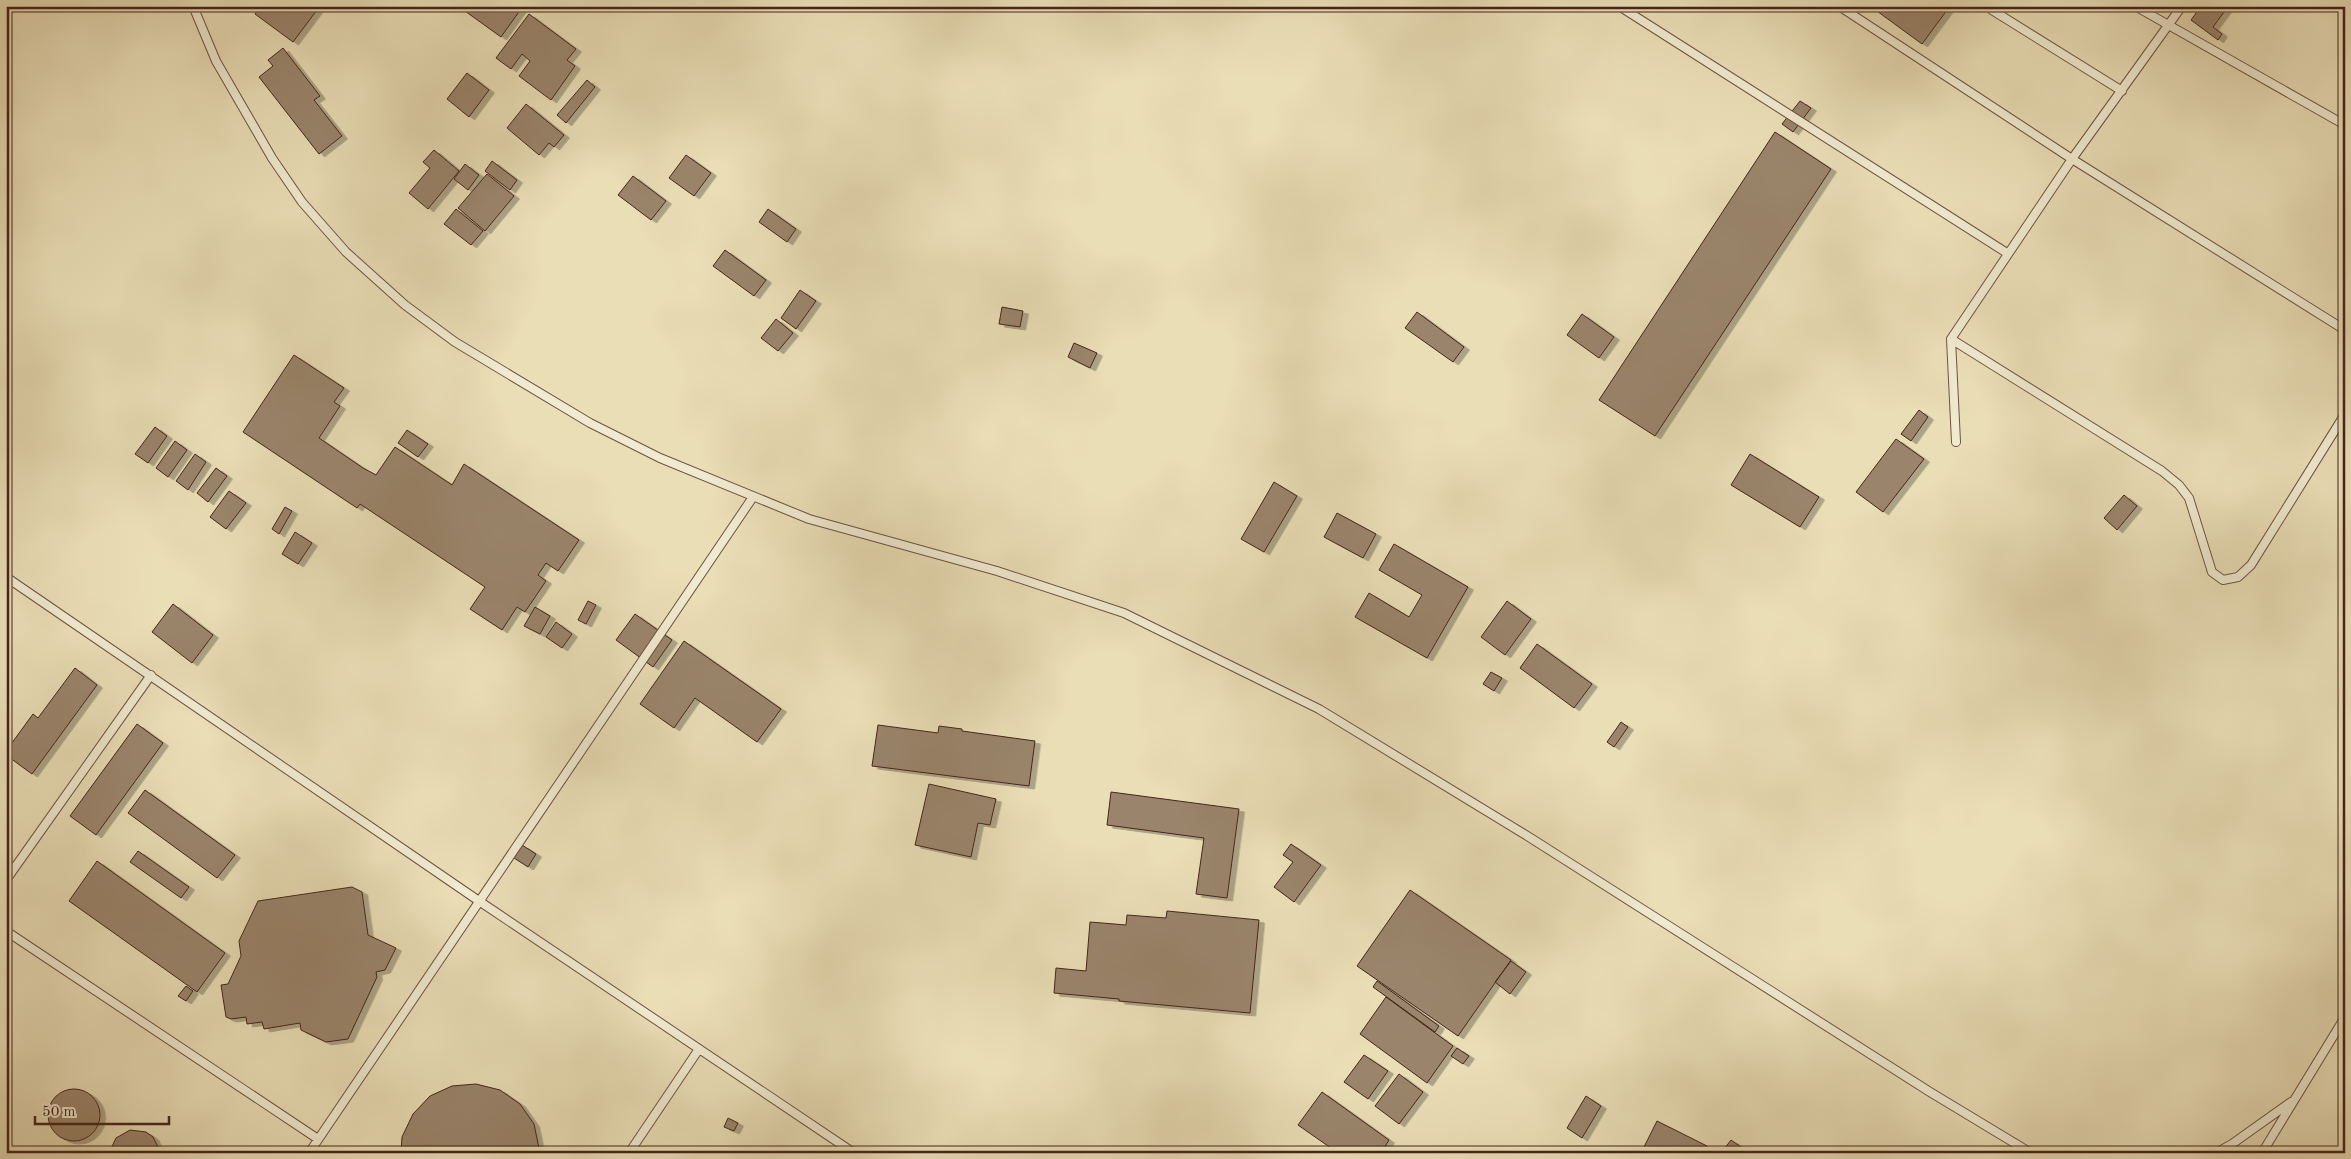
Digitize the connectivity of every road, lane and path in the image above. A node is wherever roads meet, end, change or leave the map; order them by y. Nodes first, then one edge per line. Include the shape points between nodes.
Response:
1 (193, 6) edge
2 (1619, 6) edge
3 (1839, 6) edge
4 (2135, 6) edge
5 (2182, 6) edge
6 (1992, 10) dead end
7 (2169, 26) junction
8 (2122, 91) junction
9 (2345, 125) edge
10 (2072, 159) junction
11 (2006, 253) junction
12 (2345, 330) edge
13 (1950, 338) junction
14 (2345, 414) edge
15 (1956, 442) dead end
16 (753, 497) junction
17 (6, 577) edge
18 (151, 675) junction
19 (6, 880) edge
20 (479, 901) junction
21 (6, 931) edge
22 (2345, 1017) edge
23 (699, 1048) junction
24 (2294, 1100) junction
25 (318, 1139) junction
26 (309, 1153) edge
27 (629, 1153) edge
28 (854, 1153) edge
29 (2031, 1153) edge
30 (2216, 1153) edge
31 (2262, 1153) edge

1 - 16 lane via 216,61 272,158 302,202 346,252 405,305 455,342 590,423 660,458
2 - 11 lane
3 - 10 lane
4 - 7 lane
5 - 7 lane
6 - 8 lane
7 - 8 lane
7 - 9 lane
8 - 10 lane
10 - 11 lane
10 - 12 lane
11 - 13 lane
13 - 14 lane via 2179,485 2189,498 2212,572 2223,580 2238,577 2251,565
13 - 15 lane
16 - 20 lane
16 - 29 lane via 809,519 997,571 1124,613 1319,709
17 - 18 lane
18 - 19 lane
18 - 20 lane
20 - 23 lane
20 - 25 lane
21 - 25 lane
22 - 24 lane
23 - 27 lane
23 - 28 lane
24 - 30 lane
24 - 31 lane
25 - 26 lane

